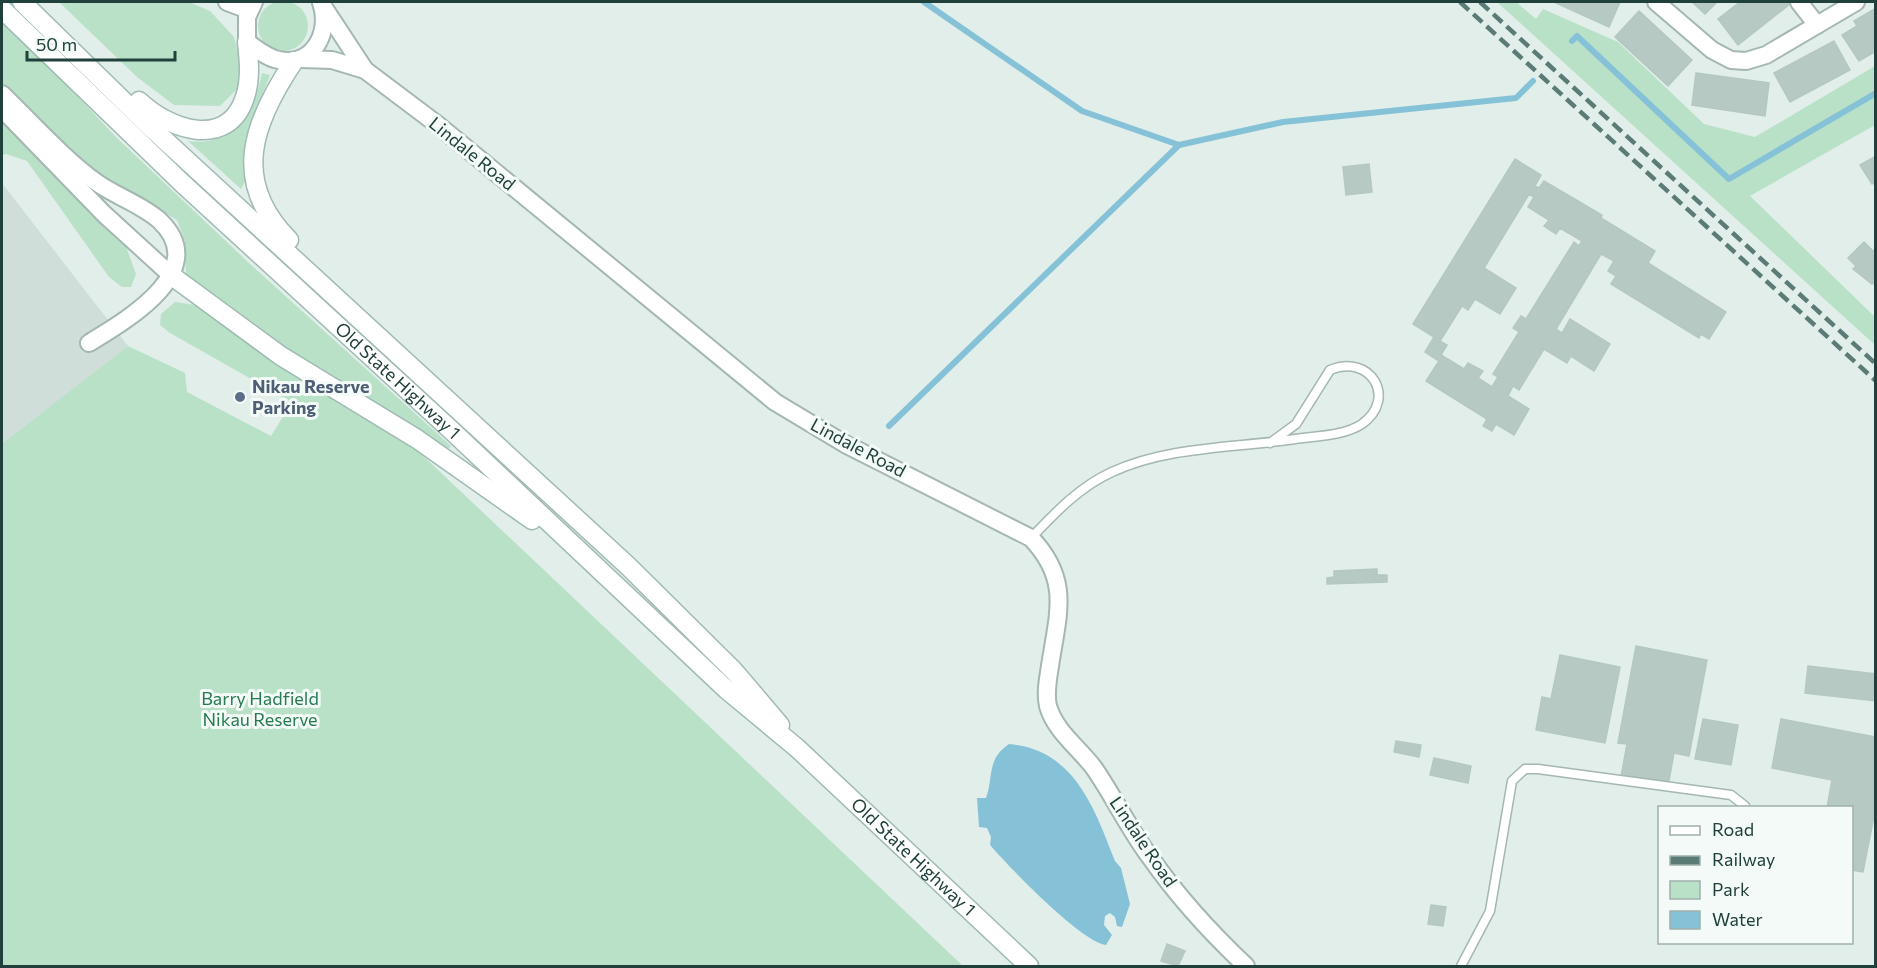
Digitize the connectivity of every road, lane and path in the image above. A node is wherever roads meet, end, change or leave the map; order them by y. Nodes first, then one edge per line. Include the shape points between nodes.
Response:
1 (22, 2) edge
2 (36, 2) edge
3 (227, 2) edge
4 (320, 2) edge
5 (1656, 2) edge
6 (1799, 2) edge
7 (1856, 2) edge
8 (251, 6) edge
9 (2, 9) edge
10 (1817, 25) junction
11 (247, 42) junction
12 (297, 60) junction
13 (365, 70) junction
14 (2, 94) edge
15 (2, 109) edge
16 (172, 276) junction
17 (89, 342) dead end
18 (1270, 443) junction
19 (592, 534) junction
20 (1031, 538) junction
21 (607, 578) junction
22 (797, 748) junction
23 (1745, 806) edge
24 (1029, 966) edge
25 (1246, 966) edge
26 (1461, 966) edge

1 - 19 main road, Old State Highway 1 via 145,122
2 - 11 main road via 152,113 188,130 210,129 237,112 245,98 249,74
3 - 8 street
4 - 12 street via 326,19 323,35 315,49
4 - 13 street, Lindale Road
5 - 10 street via 1704,45 1738,61 1760,58
6 - 10 street
7 - 10 street
8 - 11 street
9 - 21 main road, Old State Highway 1 via 182,183
11 - 12 street via 270,58
12 - 13 street via 332,60
12 - 19 main road via 265,108 253,145 254,183 277,228 545,481
13 - 20 street, Lindale Road via 438,125 776,402 845,444
14 - 16 street via 94,182 158,219 175,242
15 - 16 street via 104,214
16 - 17 street via 128,319
16 - 21 main road via 281,356 462,468
18 - 18 lane via 1296,424 1330,370 1354,367 1375,379 1377,402 1361,425
18 - 20 lane via 1161,456 1111,472 1072,497
19 - 22 main road, Old State Highway 1 via 734,671
20 - 25 street, Lindale Road via 1047,555 1059,589 1047,684 1053,721 1092,767 1181,898 1215,938
21 - 22 main road, Old State Highway 1 via 727,690
22 - 24 main road, Old State Highway 1
23 - 26 lane via 1731,795 1547,770 1521,771 1512,781 1491,911

